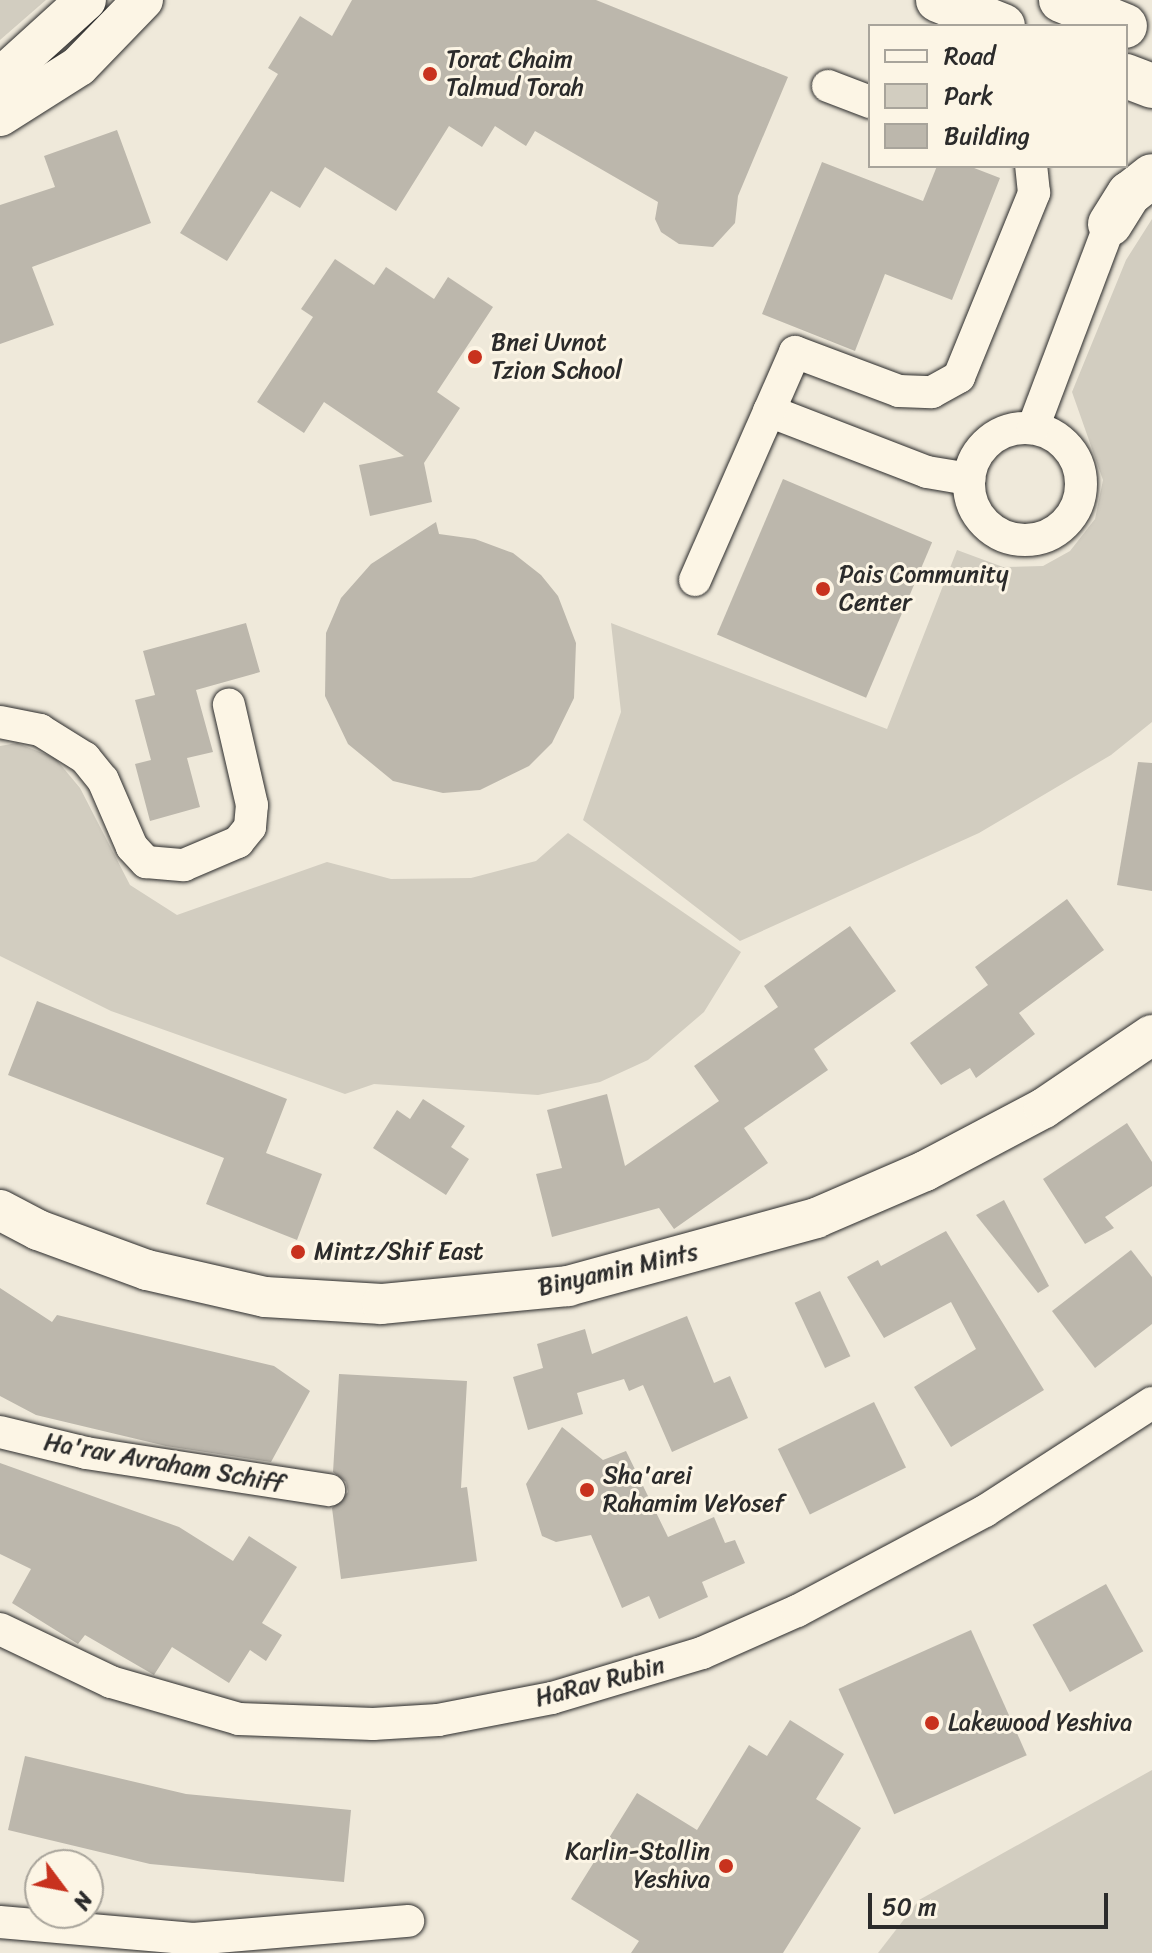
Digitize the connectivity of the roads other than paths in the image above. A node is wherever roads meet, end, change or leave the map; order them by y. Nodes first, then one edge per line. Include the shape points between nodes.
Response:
1 (86, 0) edge
2 (143, 0) edge
3 (938, 0) edge
4 (1061, 0) edge
5 (997, 24) edge
6 (1121, 24) edge
7 (1128, 27) edge
8 (1152, 37) edge
9 (1128, 77) edge
10 (0, 78) edge
11 (828, 86) dead end
12 (1152, 86) edge
13 (868, 101) edge
14 (0, 116) edge
15 (1031, 168) edge
16 (1111, 168) edge
17 (1152, 176) edge
18 (1110, 224) junction
19 (769, 411) junction
20 (1033, 428) junction
21 (969, 479) junction
22 (695, 580) dead end
23 (229, 705) dead end
24 (0, 722) edge
25 (1152, 1035) edge
26 (0, 1210) edge
27 (1152, 1403) edge
28 (0, 1432) edge
29 (329, 1490) dead end
30 (0, 1629) edge
31 (408, 1921) dead end
32 (0, 1922) edge

1 - 10 street
2 - 14 street via 79,66
3 - 5 main road
4 - 6 main road
7 - 8 main road
9 - 12 main road
11 - 13 street
15 - 19 street via 1034,193 959,377 932,392 899,391 795,352
16 - 18 main road
17 - 18 main road via 1129,194
18 - 20 street
19 - 21 street via 927,472
19 - 22 street
20 - 21 street via 1000,433 978,452
20 - 21 street via 1066,445 1081,481 1070,518 1048,536 1009,539 991,530 973,508
23 - 24 street via 252,805 250,827 238,842 184,865 146,862 132,847 103,780 85,758 40,730
25 - 26 street, Binyamin Mints via 1044,1108 925,1171 816,1218 568,1286 382,1304 265,1297 147,1270 38,1230
27 - 30 street, HaRav Rubin via 985,1511 797,1611 687,1658 524,1703 438,1720 373,1724 239,1719 111,1682
28 - 29 street, Ha'rav Avraham Schiff via 86,1453
31 - 32 street via 193,1939

